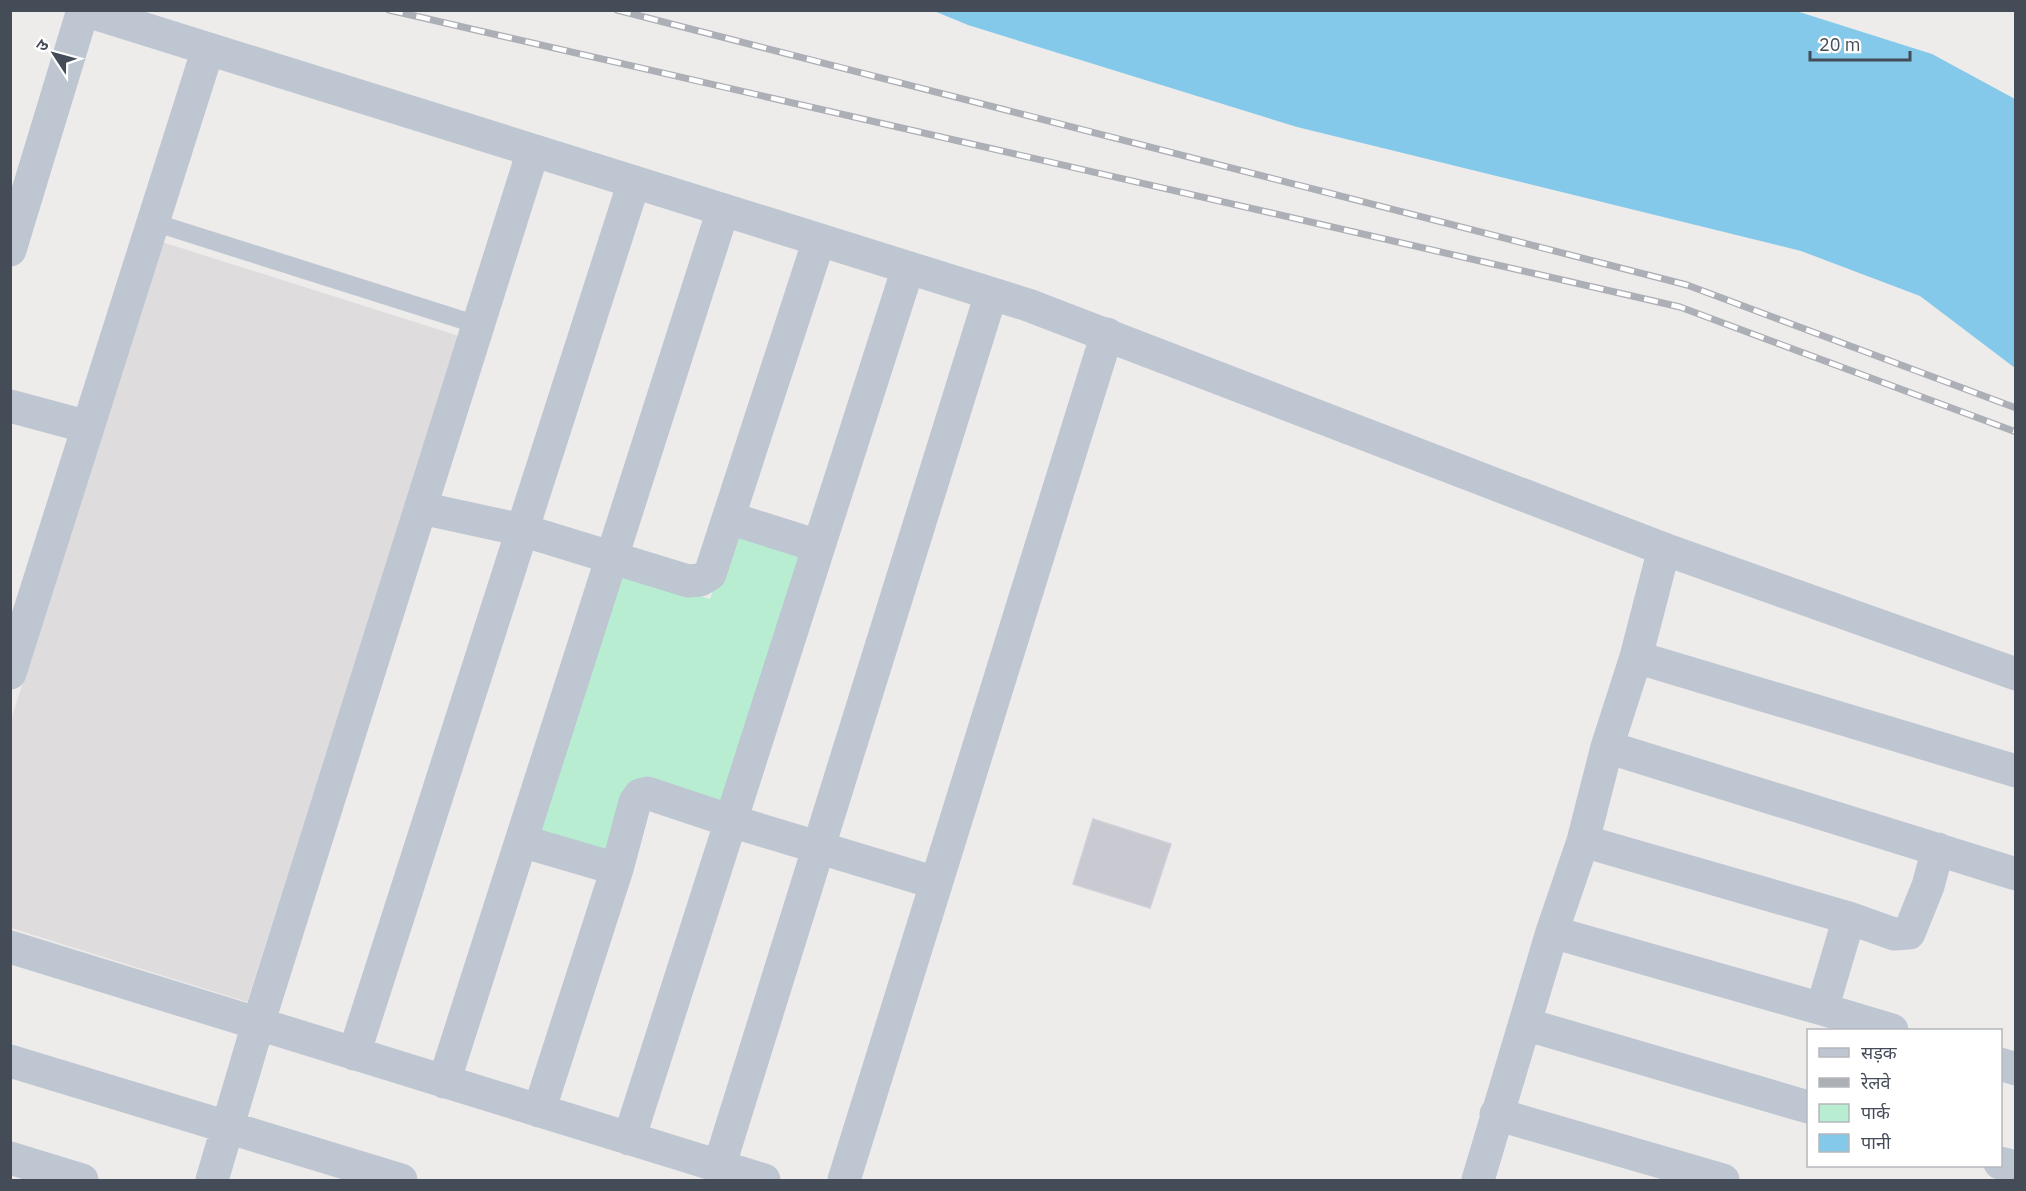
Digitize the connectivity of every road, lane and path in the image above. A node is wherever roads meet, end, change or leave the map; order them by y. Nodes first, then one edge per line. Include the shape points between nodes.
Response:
1 (84, 10) edge
2 (207, 49) junction
3 (533, 151) junction
4 (634, 182) junction
5 (723, 210) junction
6 (153, 222) junction
7 (819, 240) junction
8 (10, 250) edge
9 (908, 268) junction
10 (991, 294) junction
11 (478, 325) junction
12 (1107, 334) junction
13 (10, 406) edge
14 (88, 427) junction
15 (421, 508) junction
16 (729, 518) junction
17 (522, 530) junction
18 (818, 546) junction
19 (1664, 549) junction
20 (612, 557) junction
21 (1636, 657) junction
22 (10, 673) edge
23 (2016, 674) edge
24 (1607, 747) junction
25 (2016, 771) edge
26 (731, 821) junction
27 (521, 841) junction
28 (1583, 842) junction
29 (819, 848) junction
30 (1938, 849) junction
31 (617, 869) junction
32 (2016, 874) edge
33 (936, 883) junction
34 (1848, 918) junction
35 (1552, 932) junction
36 (10, 947) edge
37 (1822, 1009) junction
38 (258, 1024) junction
39 (1525, 1024) junction
40 (1889, 1029) edge
41 (354, 1054) junction
42 (10, 1061) edge
43 (444, 1082) junction
44 (1807, 1106) edge
45 (539, 1111) junction
46 (1496, 1114) junction
47 (229, 1128) junction
48 (629, 1139) junction
49 (10, 1158) edge
50 (719, 1167) junction
51 (82, 1180) edge
52 (212, 1180) edge
53 (401, 1180) edge
54 (764, 1180) edge
55 (844, 1180) edge
56 (1478, 1180) edge
57 (1723, 1180) edge

1 - 2 street
1 - 8 street
2 - 3 street
2 - 6 street
3 - 4 street
3 - 11 street
4 - 5 street
4 - 17 street
5 - 7 street
5 - 20 street
6 - 11 lane
6 - 14 street
7 - 9 street
7 - 16 street
9 - 10 street
9 - 18 street
10 - 12 street
10 - 29 street
11 - 15 street
12 - 19 street
12 - 33 street
13 - 14 street
14 - 22 street
15 - 17 street
15 - 38 street
16 - 18 street
16 - 20 street via 710,574 700,580 688,581
17 - 20 street
17 - 41 street
18 - 26 street
19 - 21 street
19 - 23 street
20 - 27 street
21 - 24 street
21 - 25 street
24 - 28 street
24 - 30 street
26 - 29 street
26 - 31 street via 647,793 640,795
26 - 48 street
27 - 31 street
27 - 43 street
28 - 34 street
28 - 35 street
29 - 33 street
29 - 50 street
30 - 32 street
30 - 34 street via 1909,933 1894,934
31 - 45 street
33 - 55 street
34 - 37 street
35 - 37 street
35 - 39 street
36 - 38 street
37 - 40 street
38 - 41 street
38 - 47 street
39 - 44 street
39 - 46 street
41 - 43 street
42 - 47 street
43 - 45 street
45 - 48 street
46 - 56 street
46 - 57 street
47 - 52 street
47 - 53 street
48 - 50 street
49 - 51 street
50 - 54 street

